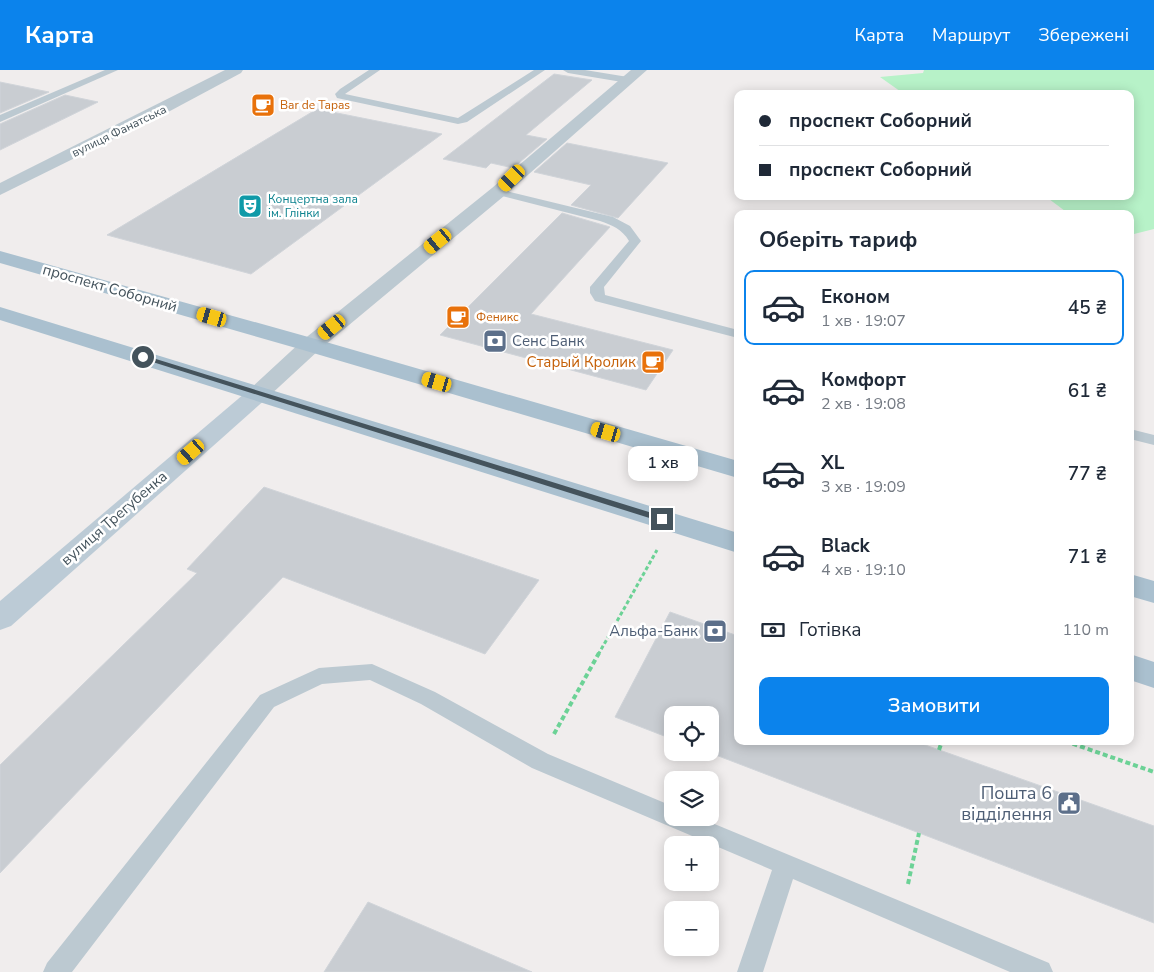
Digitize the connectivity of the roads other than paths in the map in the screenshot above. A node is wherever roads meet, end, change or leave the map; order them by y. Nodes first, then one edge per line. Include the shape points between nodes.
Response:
1 (113, 70) edge
2 (236, 70) edge
3 (374, 70) edge
4 (540, 70) edge
5 (568, 70) edge
6 (634, 75) edge
7 (0, 119) edge
8 (0, 190) edge
9 (498, 192) junction
10 (0, 257) edge
11 (0, 312) edge
12 (734, 333) edge
13 (311, 345) junction
14 (259, 392) junction
15 (1134, 435) edge
16 (1154, 440) edge
17 (734, 469) edge
18 (734, 542) edge
19 (1134, 586) edge
20 (1154, 592) edge
21 (0, 618) edge
22 (1134, 668) edge
23 (1154, 675) edge
24 (664, 813) edge
25 (695, 826) edge
26 (786, 864) junction
27 (56, 972) edge
28 (750, 972) edge
29 (1040, 972) edge

1 - 7 lane
2 - 8 street, вулиця Фанатська
3 - 4 lane via 340,96 458,121
5 - 6 lane
6 - 9 street, вулиця Трегубенка
9 - 12 lane via 604,218 631,233 635,241 598,287 600,298
9 - 13 street, вулиця Трегубенка
10 - 13 main road, проспект Соборний
11 - 14 main road
13 - 14 street, вулиця Трегубенка
13 - 17 main road, проспект Соборний
14 - 18 main road
14 - 21 street, вулиця Трегубенка
15 - 16 lane
19 - 20 main road
22 - 23 main road
24 - 27 lane via 540,761 428,698 372,672 319,676 267,701
25 - 26 lane
26 - 28 lane
26 - 29 lane

